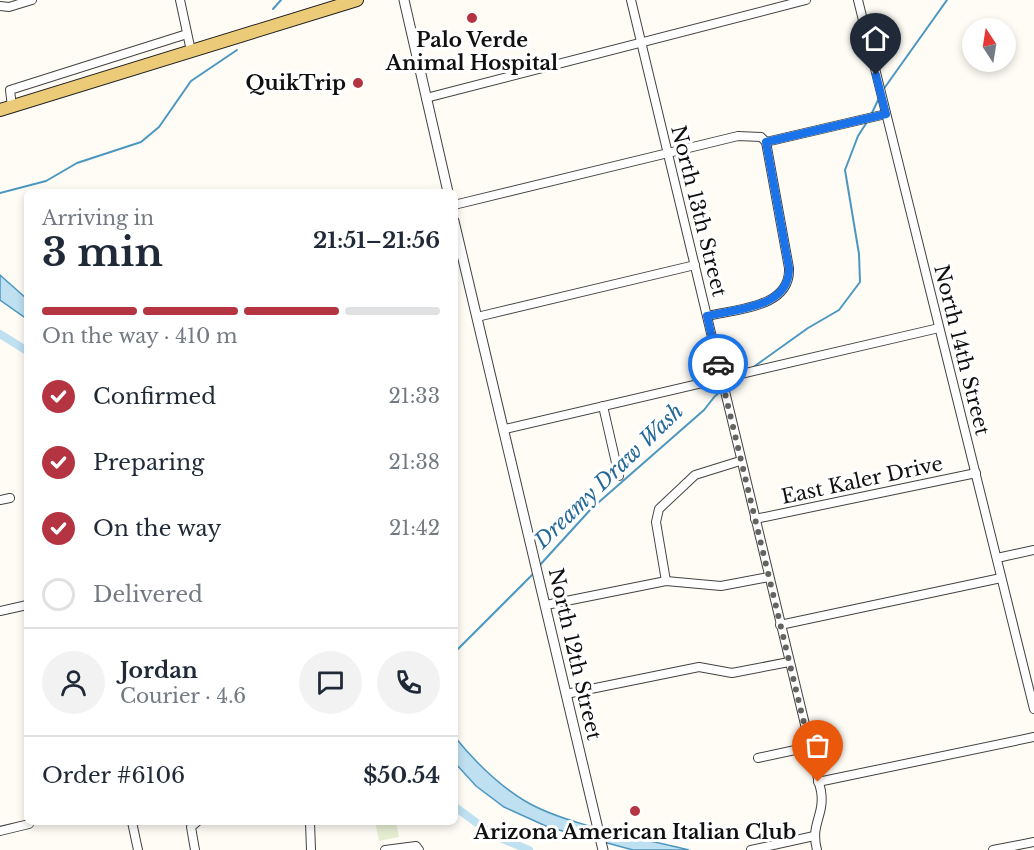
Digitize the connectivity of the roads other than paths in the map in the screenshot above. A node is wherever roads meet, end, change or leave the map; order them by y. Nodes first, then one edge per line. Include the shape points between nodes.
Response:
1 (32, 0) edge
2 (180, 0) edge
3 (357, 0) edge
4 (404, 0) edge
5 (631, 0) edge
6 (807, 0) edge
7 (858, 0) edge
8 (0, 6) edge
9 (187, 34) junction
10 (641, 44) junction
11 (191, 51) junction
12 (426, 98) junction
13 (6, 108) edge
14 (886, 114) junction
15 (763, 140) junction
16 (668, 152) junction
17 (447, 189) edge
18 (458, 204) edge
19 (458, 238) edge
20 (695, 265) junction
21 (707, 316) junction
22 (477, 317) junction
23 (939, 328) junction
24 (721, 378) junction
25 (603, 406) junction
26 (505, 429) junction
27 (740, 461) junction
28 (976, 473) junction
29 (619, 476) dead end
30 (10, 498) dead end
31 (0, 500) edge
32 (755, 519) junction
33 (1034, 550) edge
34 (997, 558) junction
35 (769, 577) junction
36 (1002, 578) junction
37 (666, 581) junction
38 (546, 605) junction
39 (24, 606) edge
40 (0, 611) edge
41 (780, 625) junction
42 (789, 662) junction
43 (566, 694) junction
44 (1034, 709) edge
45 (1034, 737) edge
46 (809, 747) junction
47 (758, 758) dead end
48 (818, 782) junction
49 (25, 825) edge
50 (133, 825) edge
51 (194, 825) edge
52 (310, 825) edge
53 (0, 831) edge
54 (814, 836) junction
55 (1034, 842) edge
56 (601, 845) edge
57 (418, 848) edge
58 (138, 850) edge
59 (195, 850) edge
60 (311, 850) edge
61 (385, 850) edge
62 (751, 850) edge
63 (817, 850) edge
64 (993, 850) edge

1 - 8 street
2 - 9 street
3 - 11 main road
4 - 12 street
5 - 10 street, North 13th Street
6 - 10 street
7 - 14 street, North 14th Street
9 - 11 street
9 - 13 street via 10,90
10 - 12 street
10 - 16 street, North 13th Street
11 - 13 main road
12 - 17 street
14 - 15 street
14 - 23 street, North 14th Street
15 - 16 street via 746,134
15 - 21 street via 789,268 783,291 769,301
16 - 18 street
16 - 20 street, North 13th Street
19 - 22 street, North 12th Street
20 - 21 street, North 13th Street
20 - 22 street
21 - 24 street, North 13th Street
22 - 26 street, North 12th Street
23 - 24 street
23 - 28 street, North 14th Street
24 - 25 street
24 - 27 street, North 13th Street
25 - 26 street
25 - 29 street
26 - 38 street, North 12th Street
27 - 32 street, North 13th Street
27 - 37 street via 695,475 653,515
28 - 32 street, East Kaler Drive
28 - 34 street, North 14th Street
30 - 31 street
32 - 35 street, North 13th Street
33 - 34 street
34 - 36 street, North 14th Street
35 - 37 street via 721,586
35 - 41 street, North 13th Street
36 - 41 street
36 - 44 street, North 14th Street
37 - 38 street
38 - 43 street, North 12th Street
39 - 40 street
41 - 42 street, North 13th Street
42 - 43 street via 732,673 699,667
42 - 46 street, North 13th Street
43 - 56 street, North 12th Street
45 - 48 street
46 - 47 street
46 - 48 street, North 13th Street
48 - 54 street, North 13th Street via 823,803
49 - 53 street
50 - 58 street
51 - 59 street
52 - 60 street
54 - 62 street
54 - 63 street, North 13th Street
55 - 64 street
57 - 61 street

